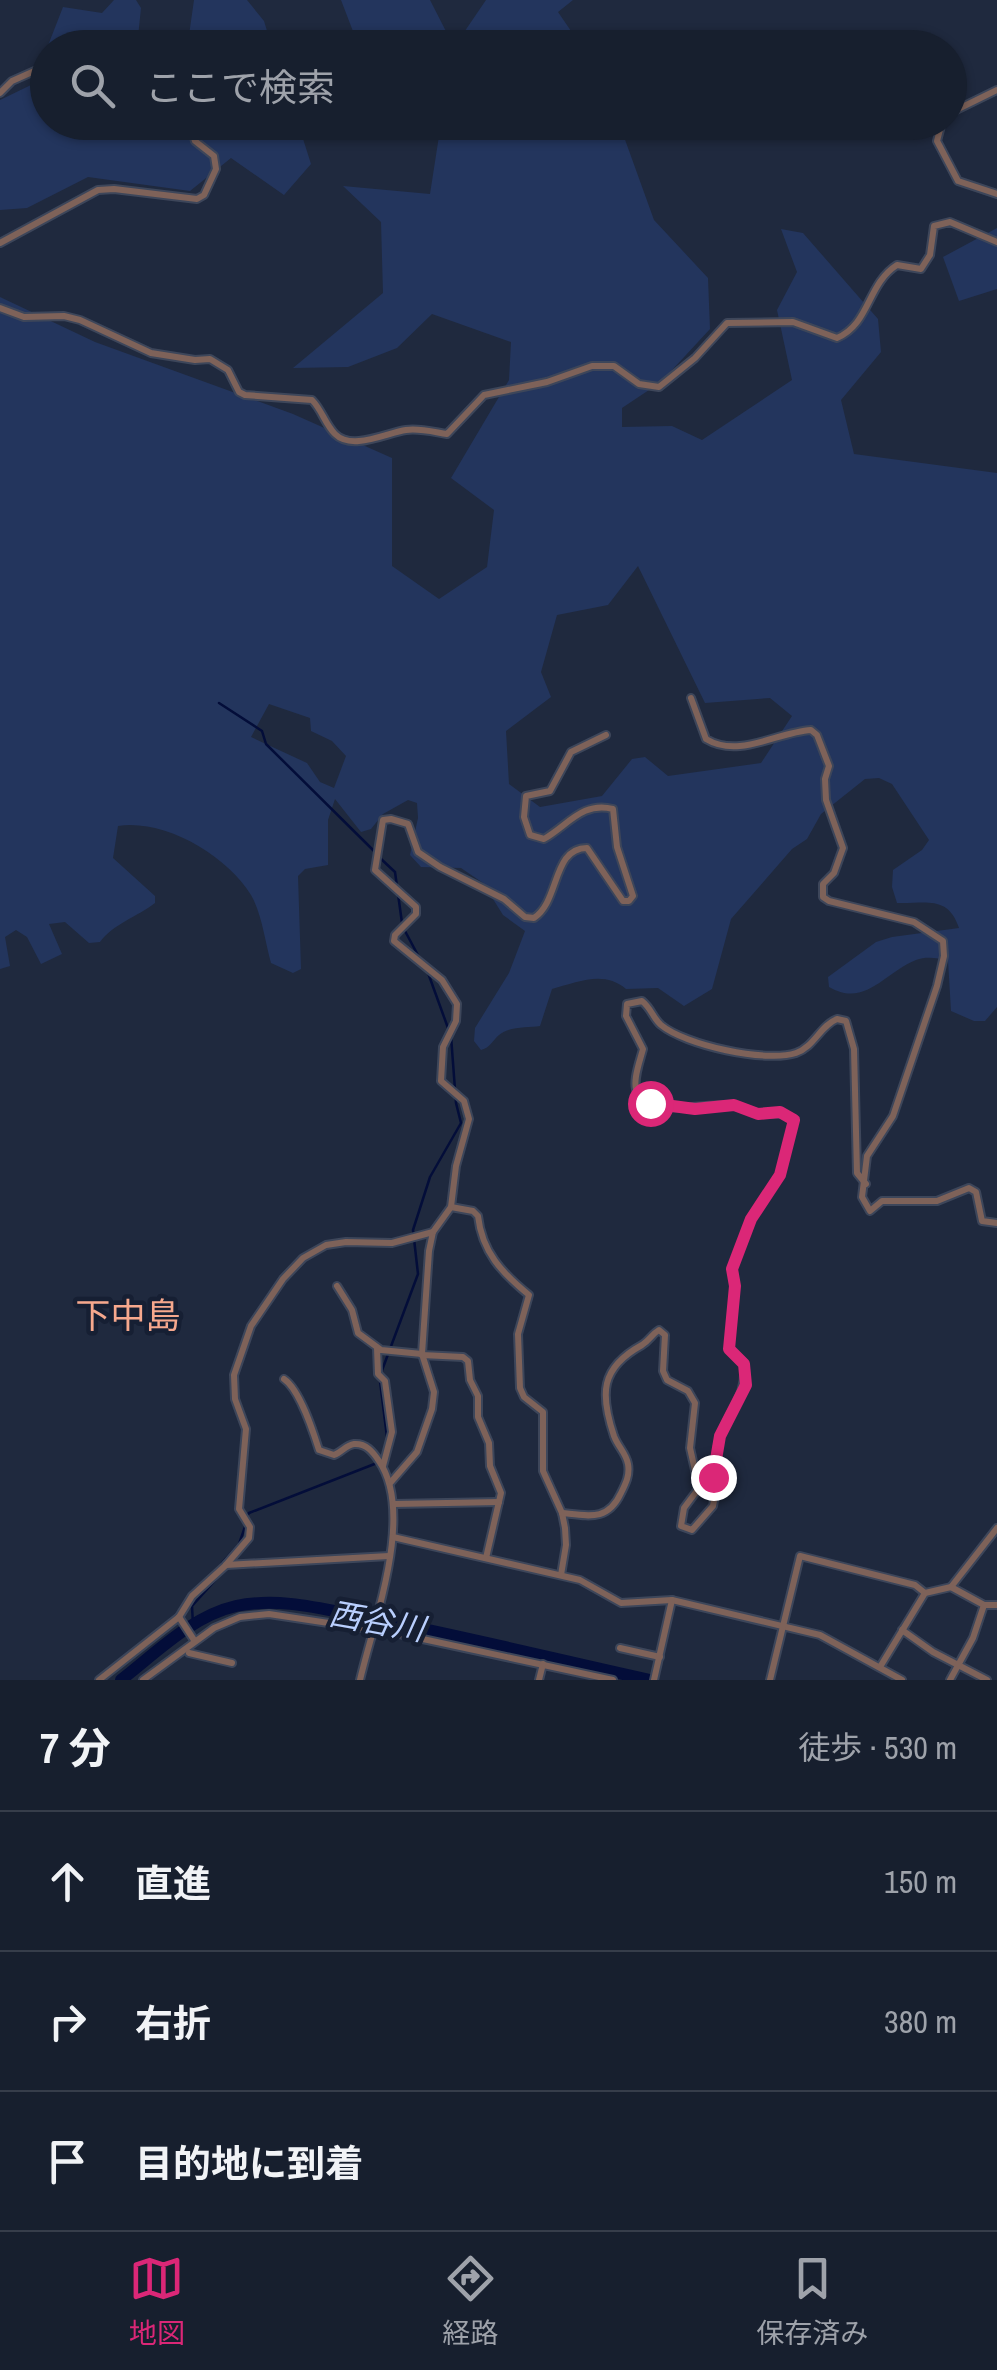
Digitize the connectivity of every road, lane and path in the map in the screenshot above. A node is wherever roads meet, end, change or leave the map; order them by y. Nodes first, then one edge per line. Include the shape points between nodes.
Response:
1 (30, 73) edge
2 (997, 90) edge
3 (0, 93) edge
4 (967, 105) edge
5 (194, 140) edge
6 (937, 140) edge
7 (997, 194) edge
8 (997, 242) edge
9 (0, 243) edge
10 (0, 308) edge
11 (691, 698) dead end
12 (606, 735) dead end
13 (866, 1184) junction
14 (452, 1207) junction
15 (997, 1223) edge
16 (434, 1232) junction
17 (337, 1286) dead end
18 (377, 1348) junction
19 (422, 1354) junction
20 (284, 1379) dead end
21 (383, 1466) junction
22 (391, 1482) junction
23 (499, 1502) junction
24 (394, 1504) junction
25 (562, 1512) junction
26 (995, 1533) edge
27 (394, 1537) junction
28 (390, 1556) junction
29 (486, 1558) junction
30 (226, 1565) junction
31 (561, 1575) junction
32 (951, 1587) junction
33 (924, 1594) junction
34 (672, 1600) junction
35 (984, 1605) junction
36 (997, 1605) edge
37 (179, 1617) junction
38 (783, 1626) junction
39 (372, 1629) junction
40 (902, 1630) junction
41 (194, 1640) junction
42 (620, 1648) dead end
43 (189, 1653) dead end
44 (660, 1657) junction
45 (232, 1663) dead end
46 (543, 1664) junction
47 (957, 1666) junction
48 (880, 1667) junction
49 (99, 1680) edge
50 (143, 1680) edge
51 (360, 1680) edge
52 (539, 1680) edge
53 (613, 1680) edge
54 (654, 1680) edge
55 (770, 1680) edge
56 (902, 1680) edge
57 (950, 1680) edge
58 (987, 1680) edge

1 - 3 street
2 - 4 street
5 - 9 street via 214,156 216,169 197,199 98,190
6 - 7 street via 958,180
8 - 10 street via 950,222 934,226 926,265 897,266 881,277 857,326 838,338 794,322 727,323 659,387 639,384 614,366 592,366 484,395 446,434 410,429 362,440 335,434 312,400 239,392 222,364 210,359 151,353 64,316 24,317
11 - 13 street via 706,739 721,746 798,731 817,735 829,766 826,800 842,848 823,897 914,922 943,941 932,1006 894,1116 867,1156
12 - 14 street via 571,752 550,791 526,796 524,817 530,835 544,838 586,809 612,810 629,900 616,894 588,848 579,848 563,862 544,912 525,917 418,852 408,824 383,820 374,870 416,907 394,941 442,980 457,1004 442,1047 441,1080 464,1101 469,1120
13 - 15 street via 862,1198 870,1211 882,1201 937,1201 969,1188 976,1192 982,1221
13 - 25 street via 857,1173 854,1049 846,1021 826,1024 796,1053 749,1054 699,1043 660,1024 642,1001 626,1004 642,1049 639,1096 664,1106 734,1105 794,1120 780,1175 751,1219 732,1269 729,1349 744,1364 746,1385 720,1436 713,1506 692,1530 680,1526 699,1488 690,1448 695,1402 667,1380 665,1335 659,1330 626,1354 606,1383 605,1404 628,1466 614,1508
14 - 16 street
14 - 25 street via 478,1216 496,1265 529,1295 518,1334 520,1388 543,1412 543,1472
16 - 19 street
16 - 30 street via 392,1243 321,1247 294,1266 262,1308 234,1386 246,1434 240,1509 250,1535
17 - 18 street via 356,1331
18 - 19 street
18 - 21 street via 392,1432
19 - 22 street via 434,1392 429,1424 418,1452
19 - 23 street via 467,1360
20 - 21 street via 320,1450 334,1455 362,1445
21 - 22 street
22 - 24 street
23 - 24 street
23 - 29 street
24 - 27 street
25 - 31 street
26 - 32 street
27 - 28 street
27 - 29 street
28 - 30 street
28 - 39 street
29 - 31 street
30 - 37 street
31 - 34 street via 621,1603
32 - 33 street
32 - 35 street
33 - 38 street via 915,1585 800,1556
33 - 40 street
34 - 38 street
34 - 44 street
35 - 36 street
35 - 47 street
37 - 41 street
37 - 49 street
38 - 48 street via 834,1640
38 - 55 street
39 - 41 street via 254,1614
39 - 46 street
39 - 51 street
40 - 47 street
40 - 48 street
41 - 50 street
42 - 44 street
43 - 45 street
44 - 54 street
46 - 52 street
46 - 53 street
47 - 57 street
47 - 58 street
48 - 56 street

